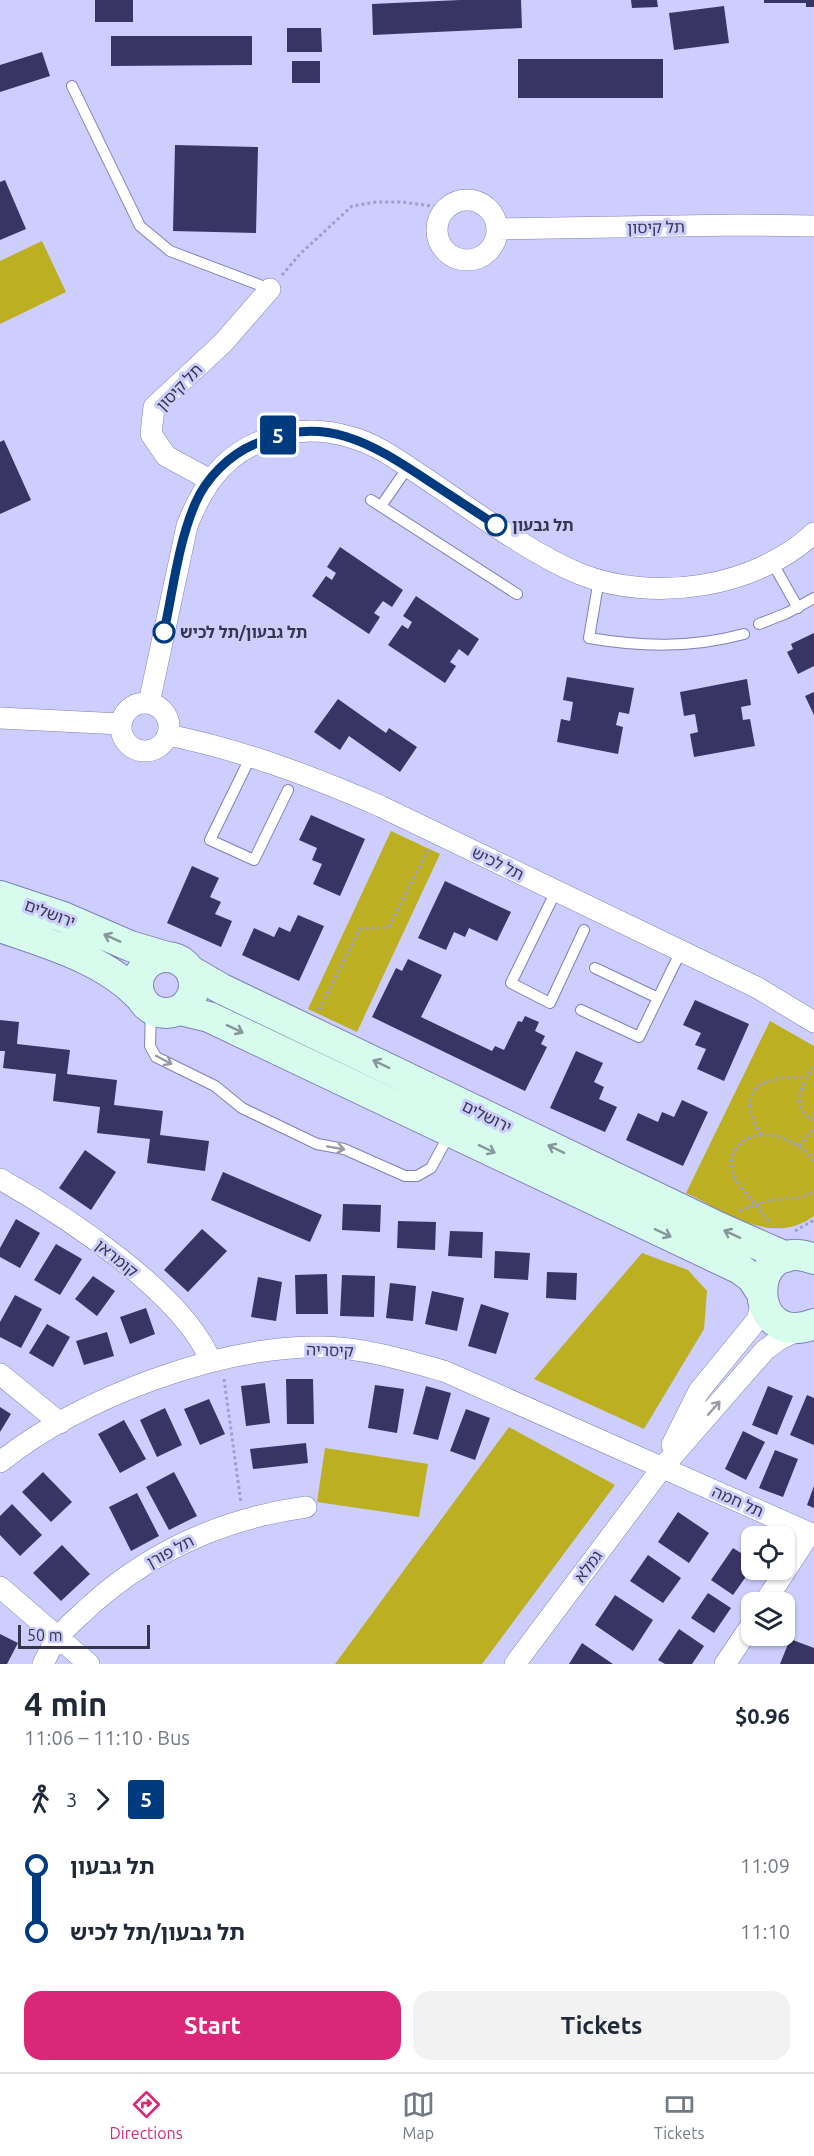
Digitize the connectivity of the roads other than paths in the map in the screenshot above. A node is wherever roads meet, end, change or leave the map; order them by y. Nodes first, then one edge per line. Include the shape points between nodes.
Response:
1 (72, 86) dead end
2 (814, 226) edge
3 (498, 230) junction
4 (270, 290) joint
5 (408, 467) junction
6 (210, 480) junction
7 (814, 534) edge
8 (772, 562) junction
9 (599, 579) junction
10 (517, 594) dead end
11 (814, 598) edge
12 (798, 608) junction
13 (759, 624) dead end
14 (744, 634) dead end
15 (149, 703) junction
16 (0, 718) edge
17 (121, 724) junction
18 (168, 735) junction
19 (251, 756) junction
20 (288, 790) dead end
21 (555, 891) junction
22 (0, 896) edge
23 (0, 927) edge
24 (584, 930) dead end
25 (681, 951) junction
26 (179, 964) junction
27 (595, 968) dead end
28 (658, 998) junction
29 (157, 1006) junction
30 (581, 1010) dead end
31 (814, 1022) edge
32 (451, 1132) junction
33 (0, 1179) edge
34 (814, 1236) edge
35 (797, 1258) edge
36 (761, 1297) junction
37 (809, 1326) edge
38 (216, 1360) junction
39 (0, 1374) edge
40 (60, 1423) junction
41 (0, 1462) edge
42 (662, 1468) junction
43 (306, 1507) dead end
44 (812, 1534) edge
45 (4, 1592) edge
46 (772, 1592) edge
47 (57, 1638) junction
48 (741, 1640) edge
49 (43, 1664) edge
50 (89, 1664) edge
51 (515, 1664) edge
52 (725, 1664) edge

1 - 4 lane via 140,226 170,251
2 - 3 street, תל קיסון
3 - 3 street via 489,208 467,200 446,208 437,230 446,251 467,260 489,251
4 - 6 street, תל קיסון via 223,343 154,407 151,434 166,456
5 - 6 street via 379,448 351,437 296,431 248,447 227,461
5 - 9 street via 531,548 580,574
5 - 10 lane via 376,503
6 - 15 street via 196,501 187,526
7 - 8 street
8 - 9 street via 728,580 680,589 630,587
8 - 12 lane
9 - 14 lane via 589,638 673,645
11 - 12 lane
12 - 13 lane
15 - 17 street via 131,708
15 - 18 street via 167,716
16 - 17 street
17 - 18 street via 125,742 145,752 156,749
18 - 19 street, תל לכיש
19 - 20 lane via 210,840 255,860
19 - 21 street, תל לכיש via 338,788
21 - 24 lane via 511,983 550,1003
21 - 25 street, תל לכיש
26 -> 22 main road, ירושלים
23 - 29 main road, ירושלים via 113,973
25 - 28 lane
25 - 31 street, תל לכיש
26 - 29 main road via 194,980 188,1004
26 - 29 main road via 157,958 142,971 138,987
35 -> 26 main road, ירושלים via 718,1227 222,989
27 - 28 lane
28 - 30 lane via 639,1037
29 -> 32 main road, ירושלים via 209,1017
29 -> 32 lane via 150,1046 156,1057 216,1086 242,1108 317,1144 344,1149 405,1176 417,1176 431,1168
32 -> 36 main road, ירושלים via 740,1269 752,1278
33 - 38 street, קומראן via 92,1238 131,1269 186,1322
34 - 35 main road
35 - 36 main road via 776,1262 768,1270 762,1280
36 - 37 main road, ירושלים via 776,1321 791,1328
36 - 42 street, גמלא via 757,1320 699,1391
42 -> 37 street, גמלא via 765,1350
38 - 40 street, קיסריה via 131,1387
38 - 42 street, קיסריה via 262,1351 323,1347 384,1354 444,1371
39 - 40 street
40 - 41 street, קיסריה
42 - 44 street, תל חמה
42 - 51 street, גמלא
43 - 47 street, תל פורן via 243,1520 196,1536 116,1583
44 - 46 street
45 - 47 street
47 - 49 street, תל פורן
47 - 50 street
48 - 52 street

